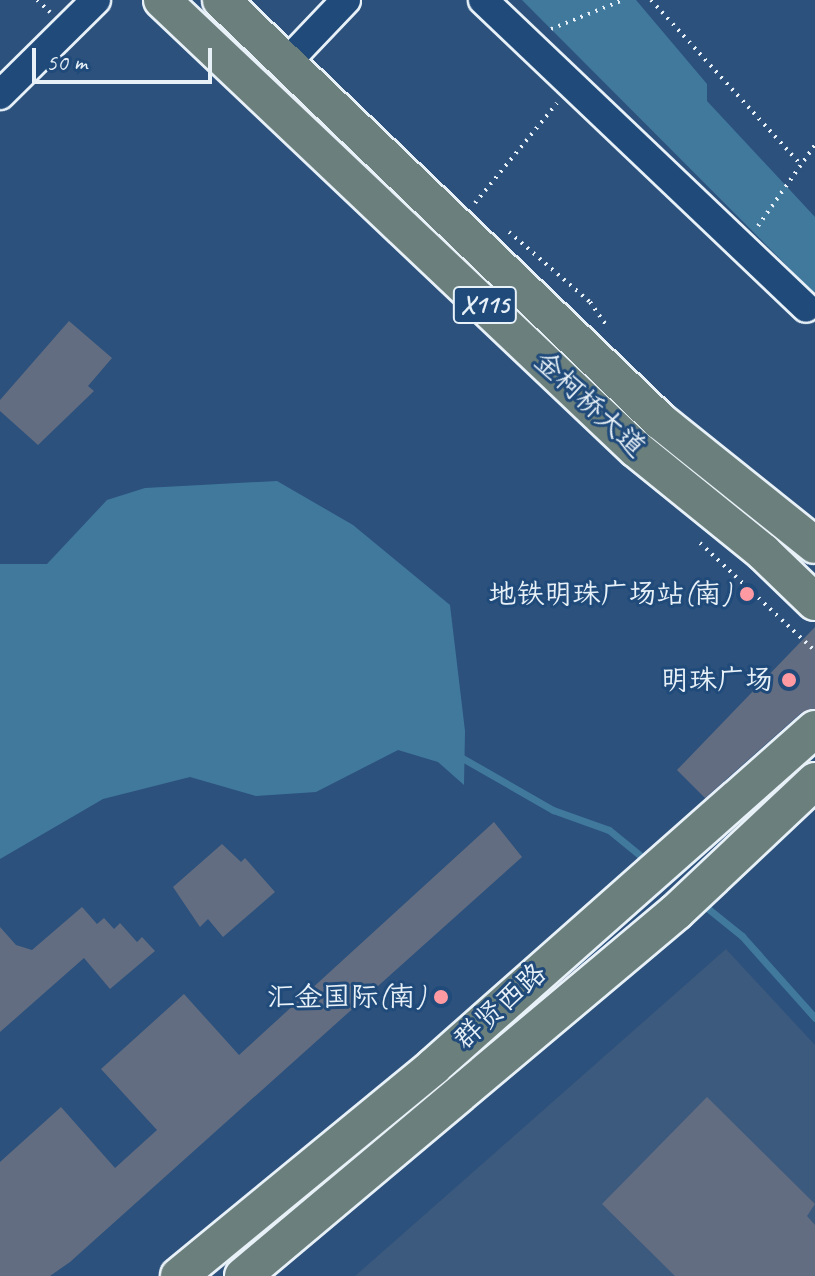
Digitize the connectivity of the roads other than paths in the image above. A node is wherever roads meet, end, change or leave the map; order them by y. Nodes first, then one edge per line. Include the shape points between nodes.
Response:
1 (96, 0) edge
2 (162, 0) edge
3 (221, 0) edge
4 (346, 0) edge
5 (483, 0) edge
6 (286, 63) junction
7 (0, 95) edge
8 (806, 308) dead end
9 (815, 545) edge
10 (815, 602) edge
11 (815, 729) edge
12 (815, 781) edge
13 (179, 1276) edge
14 (243, 1276) edge

1 - 7 street
2 - 10 main road, 金柯桥大道 / X115 via 636,449 763,552
3 - 6 main road, 金柯桥大道 / X115
4 - 6 street
5 - 8 street
6 - 9 main road, 金柯桥大道 / X115 via 660,421
11 - 13 main road, 群贤西路 via 433,1067
12 - 14 main road, 群贤西路 via 676,912

